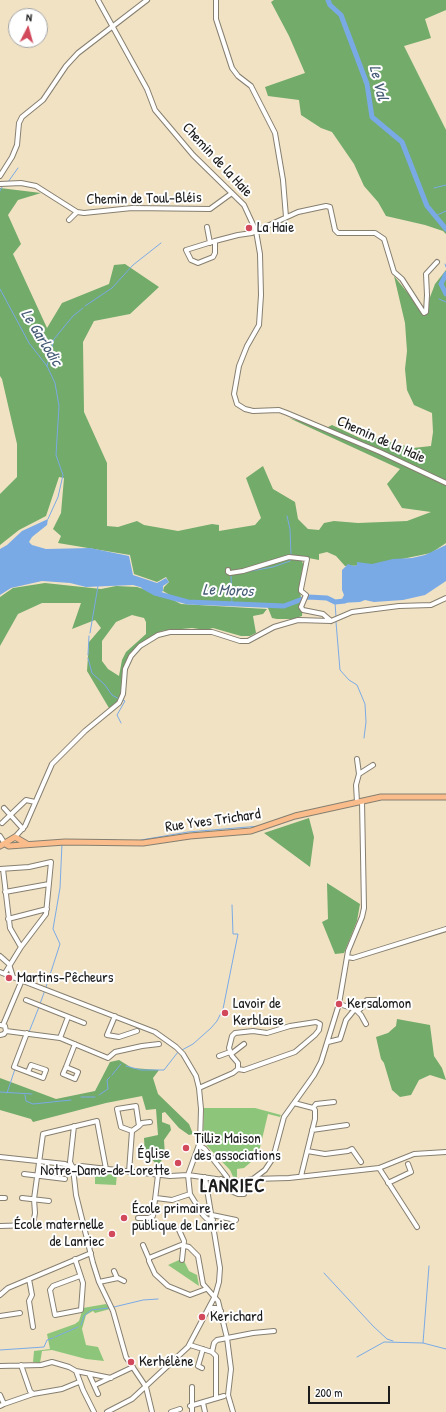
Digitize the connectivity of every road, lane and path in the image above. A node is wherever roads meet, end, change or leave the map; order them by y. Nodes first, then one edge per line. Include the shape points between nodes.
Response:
1 (98, 0) edge
2 (147, 0) edge
3 (216, 0) edge
4 (112, 27) junction
5 (0, 176) edge
6 (0, 184) edge
7 (232, 193) junction
8 (77, 212) junction
9 (286, 217) junction
10 (69, 220) dead end
11 (207, 227) dead end
12 (256, 231) junction
13 (215, 241) junction
14 (210, 243) junction
15 (437, 262) dead end
16 (446, 483) edge
17 (228, 570) dead end
18 (446, 598) edge
19 (331, 621) junction
20 (357, 759) dead end
21 (373, 765) dead end
22 (359, 774) junction
23 (446, 796) edge
24 (360, 801) junction
25 (35, 802) junction
26 (4, 808) dead end
27 (10, 815) junction
28 (2, 823) dead end
29 (23, 829) junction
30 (0, 836) edge
31 (15, 838) junction
32 (28, 844) junction
33 (3, 845) edge
34 (19, 846) junction
35 (2, 869) edge
36 (2, 878) edge
37 (49, 884) junction
38 (6, 892) junction
39 (47, 909) junction
40 (8, 919) junction
41 (446, 929) edge
42 (21, 947) junction
43 (0, 956) edge
44 (347, 957) junction
45 (7, 964) junction
46 (2, 972) edge
47 (13, 977) junction
48 (22, 980) junction
49 (26, 1000) dead end
50 (368, 1003) dead end
51 (339, 1004) junction
52 (357, 1010) junction
53 (115, 1016) junction
54 (68, 1017) junction
55 (84, 1024) dead end
56 (366, 1024) dead end
57 (1, 1025) edge
58 (6, 1031) junction
59 (137, 1031) dead end
60 (27, 1033) junction
61 (0, 1035) edge
62 (60, 1038) junction
63 (328, 1042) junction
64 (75, 1044) junction
65 (159, 1044) dead end
66 (244, 1044) dead end
67 (230, 1053) junction
68 (219, 1056) dead end
69 (66, 1067) dead end
70 (238, 1069) junction
71 (28, 1072) dead end
72 (199, 1088) junction
73 (334, 1102) dead end
74 (294, 1103) junction
75 (313, 1108) junction
76 (150, 1122) dead end
77 (347, 1125) dead end
78 (74, 1126) junction
79 (139, 1126) junction
80 (312, 1130) junction
81 (132, 1131) junction
82 (199, 1145) junction
83 (307, 1150) junction
84 (446, 1152) edge
85 (0, 1157) edge
86 (40, 1162) junction
87 (361, 1162) dead end
88 (408, 1164) dead end
89 (73, 1168) junction
90 (379, 1168) junction
91 (106, 1169) junction
92 (265, 1170) junction
93 (129, 1172) junction
94 (24, 1174) dead end
95 (158, 1175) junction
96 (188, 1175) junction
97 (38, 1176) junction
98 (301, 1176) junction
99 (206, 1177) junction
100 (65, 1179) dead end
101 (221, 1179) junction
102 (252, 1179) junction
103 (271, 1179) junction
104 (228, 1181) junction
105 (241, 1182) junction
106 (388, 1182) junction
107 (190, 1194) junction
108 (0, 1198) edge
109 (5, 1198) dead end
110 (22, 1198) dead end
111 (156, 1198) junction
112 (34, 1199) junction
113 (49, 1201) dead end
114 (212, 1215) junction
115 (138, 1218) dead end
116 (213, 1220) junction
117 (236, 1220) dead end
118 (0, 1226) edge
119 (417, 1227) dead end
120 (179, 1230) dead end
121 (143, 1245) dead end
122 (184, 1246) junction
123 (91, 1253) junction
124 (149, 1259) junction
125 (75, 1260) junction
126 (182, 1260) dead end
127 (114, 1271) dead end
128 (80, 1276) junction
129 (116, 1278) junction
130 (29, 1279) junction
131 (124, 1281) dead end
132 (99, 1282) junction
133 (206, 1289) junction
134 (0, 1295) edge
135 (215, 1296) junction
136 (212, 1301) junction
137 (209, 1308) junction
138 (219, 1310) junction
139 (20, 1313) dead end
140 (0, 1316) edge
141 (33, 1327) dead end
142 (274, 1332) dead end
143 (227, 1338) junction
144 (190, 1345) junction
145 (203, 1349) junction
146 (212, 1352) junction
147 (21, 1365) junction
148 (0, 1366) edge
149 (132, 1367) junction
150 (202, 1368) dead end
151 (76, 1372) junction
152 (88, 1374) junction
153 (111, 1378) junction
154 (79, 1382) junction
155 (95, 1385) junction
156 (146, 1387) junction
157 (192, 1387) dead end
158 (0, 1394) edge
159 (33, 1394) junction
160 (98, 1394) dead end
161 (224, 1396) dead end
162 (216, 1398) junction
163 (202, 1403) junction
164 (2, 1405) edge
165 (192, 1406) junction
166 (180, 1409) dead end
167 (94, 1412) edge
168 (107, 1412) edge
169 (152, 1412) edge
170 (171, 1412) edge
171 (192, 1412) edge
172 (205, 1412) edge
173 (233, 1412) edge

1 - 4 street, Chemin de la Haie
2 - 4 street
3 - 9 street via 216,19 232,68 251,86 275,133
4 - 5 street via 78,53 66,66 44,100 22,118 19,123 17,145
4 - 7 street, Chemin de la Haie via 147,89 155,110 193,155
6 - 8 street, Chemin de Toul-Bléis via 21,183 36,186
7 - 8 street, Chemin de Toul-Bléis via 210,209 132,208
7 - 12 street, Chemin de la Haie via 247,209
8 - 10 street, Chemin de Toul-Bléis
9 - 12 street
9 - 15 street via 326,206 330,207 338,233 380,235 384,238 394,272 424,313 427,296 426,274
11 - 14 street
12 - 13 street
12 - 16 street, Chemin de la Haie via 260,260 259,325 239,366 234,394 237,404 253,411 279,410 287,413
13 - 14 street
13 - 14 street via 213,257 198,263 190,260 186,250
17 - 19 street via 230,573 244,571 289,557 307,559 301,589 305,597 301,606 306,612 320,613
18 - 19 street via 431,605 352,612
19 - 25 street via 290,622 274,627 248,642 212,632 170,632 158,635 140,646 131,656 125,669 123,694 118,703 52,764
20 - 22 street
21 - 22 street
22 - 24 street via 356,785
23 - 24 main road, Rue Yves Trichard via 392,796
24 - 32 main road, Rue Yves Trichard via 240,832 143,843
24 - 44 street via 364,908
25 - 27 street via 26,800
25 - 29 street
26 - 27 street
27 - 28 street
27 - 29 street
29 - 31 street
30 - 33 street
31 - 32 main road
31 - 33 main road
31 - 34 main road via 15,843
32 - 34 main road, Rue Yves Trichard
33 - 34 main road
35 - 36 street
35 - 37 street via 51,862
36 - 38 street
37 - 38 street
37 - 39 street
38 - 40 street
39 - 40 street
39 - 42 street
40 - 42 street
41 - 44 street via 353,958
42 - 45 street
43 - 45 street
44 - 51 street
45 - 46 street
45 - 47 street
46 - 47 street
47 - 48 street
48 - 53 street
48 - 57 street
49 - 54 street
50 - 52 street
51 - 52 street
51 - 63 street
52 - 56 street
52 - 63 street via 346,1020 337,1040
53 - 59 street via 108,1035 119,1037
53 - 72 street via 159,1035 176,1047 190,1064
54 - 55 street
54 - 62 street
57 - 58 street
58 - 60 street
58 - 61 street
60 - 62 street
60 - 71 street via 14,1067
62 - 64 street
63 - 74 street via 317,1070
64 - 65 street via 108,1058 115,1052
64 - 69 street
66 - 67 street
67 - 68 street
67 - 70 street via 238,1062
67 - 70 street via 229,1044 232,1036 239,1032 267,1033 290,1026 316,1022 320,1024 315,1035 293,1053 272,1058 244,1070
70 - 72 street
72 - 82 street
73 - 75 street via 316,1104
74 - 75 street
74 - 92 street via 284,1117 273,1158
75 - 80 street via 315,1115
76 - 79 street
77 - 80 street
78 - 86 street via 43,1134
78 - 89 street via 70,1162
78 - 91 street via 97,1121
79 - 81 street
79 - 81 street via 136,1106 117,1109 121,1127
80 - 83 street
81 - 93 street
82 - 96 street
82 - 104 street via 205,1149
83 - 87 street via 325,1154 352,1149
83 - 98 street
84 - 90 street via 414,1154
85 - 86 street
86 - 89 street via 65,1164
86 - 97 street
88 - 106 street via 412,1172
89 - 91 street via 81,1166
89 - 123 street via 76,1195
90 - 98 street
90 - 106 street
91 - 93 street
92 - 102 street
92 - 103 street
93 - 95 street
94 - 97 street
95 - 96 street
95 - 111 street
96 - 99 street
96 - 107 street
97 - 100 street
97 - 112 street
98 - 103 street
99 - 101 street
99 - 114 street
101 - 104 street
101 - 105 street via 226,1189 244,1194
102 - 103 street
102 - 105 street
104 - 105 street
106 - 119 street
107 - 111 street via 172,1200
107 - 116 street via 203,1215
108 - 109 street
110 - 112 street
111 - 115 street via 153,1216
112 - 113 street
112 - 118 street via 33,1225
114 - 116 street
114 - 117 street
116 - 135 street via 220,1270
120 - 122 street
121 - 124 street
122 - 124 street via 177,1246
122 - 126 street
122 - 133 street via 192,1249 198,1256
123 - 125 street
123 - 132 street
124 - 133 street via 158,1278 171,1288 190,1295
125 - 128 street
125 - 130 street
127 - 129 street
128 - 128 street via 83,1283 81,1310 55,1315 50,1290 53,1286
129 - 131 street
129 - 132 street
130 - 134 street via 8,1288
130 - 141 street
132 - 149 street via 112,1308 124,1353
133 - 135 street
135 - 136 street
135 - 138 street
136 - 137 street
136 - 138 street
137 - 138 street
137 - 144 street
138 - 143 street
139 - 140 street
142 - 143 street
143 - 146 street via 215,1341
143 - 173 street via 230,1370 228,1395
144 - 145 street
144 - 156 street
145 - 146 street
145 - 150 street via 198,1366
146 - 162 street via 217,1360
147 - 148 street
147 - 151 street via 55,1363
147 - 159 street
149 - 153 street
149 - 156 street
151 - 152 street
151 - 154 street
152 - 153 street
152 - 155 street
153 - 155 street
154 - 159 street via 62,1389
154 - 167 street
155 - 160 street
156 - 168 street via 132,1399
156 - 169 street
157 - 165 street
158 - 164 street
159 - 164 street
161 - 162 street
162 - 163 street
163 - 165 street
163 - 172 street
165 - 171 street
166 - 170 street

